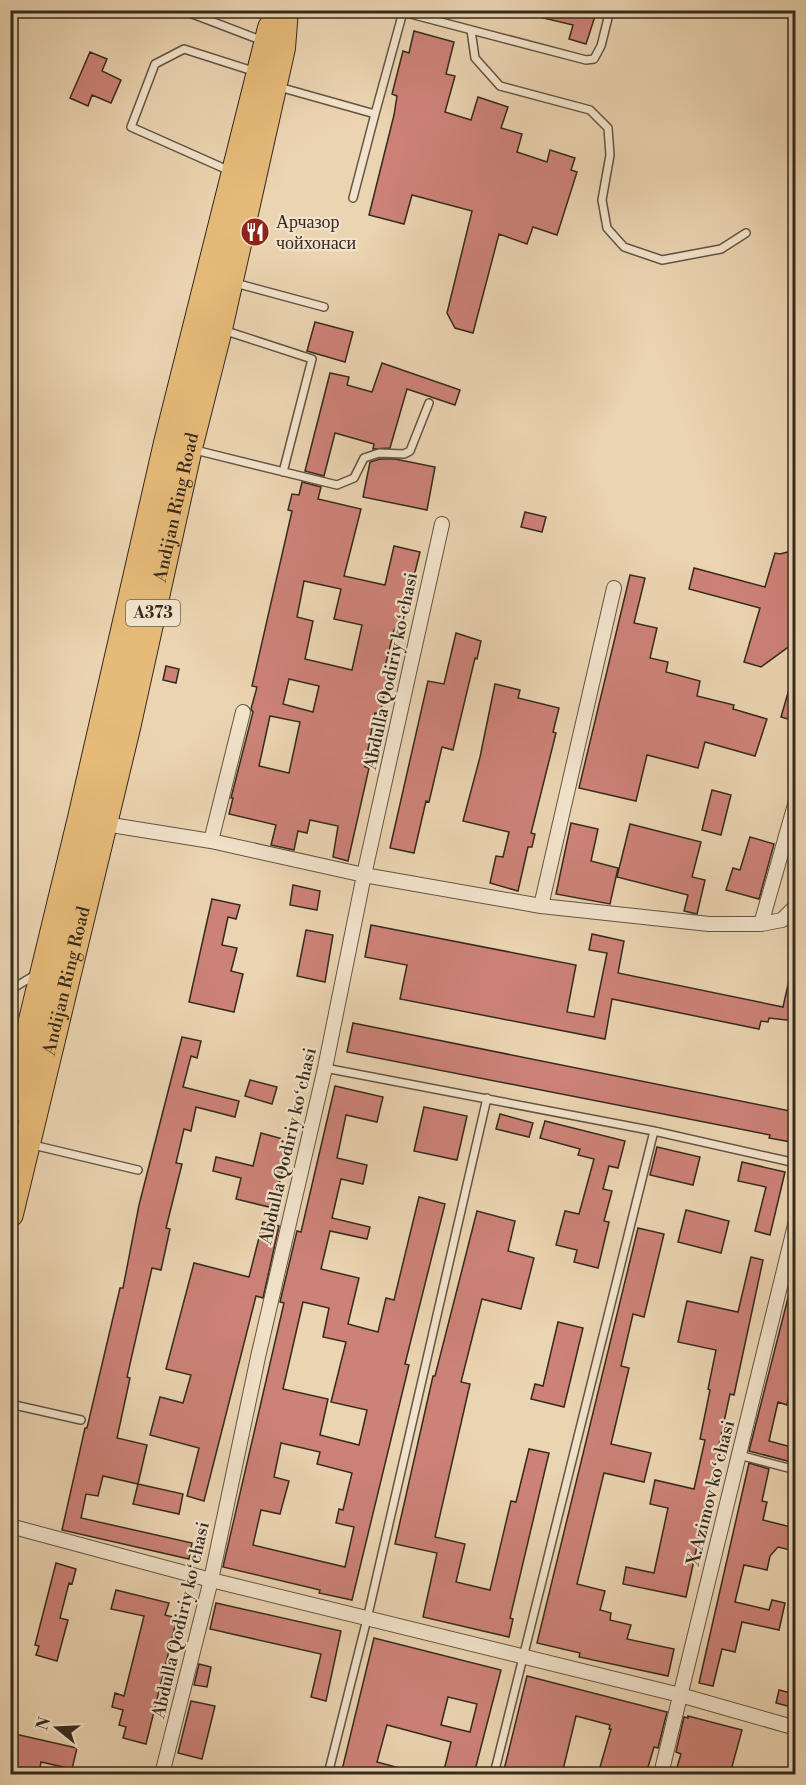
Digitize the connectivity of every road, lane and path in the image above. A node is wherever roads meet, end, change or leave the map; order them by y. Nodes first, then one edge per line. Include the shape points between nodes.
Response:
1 (182, 10) edge
2 (277, 10) edge
3 (285, 10) edge
4 (610, 10) edge
5 (400, 11) edge
6 (471, 30) junction
7 (266, 42) junction
8 (266, 79) junction
9 (375, 114) junction
10 (234, 172) junction
11 (353, 198) dead end
12 (746, 233) dead end
13 (230, 281) junction
14 (324, 307) dead end
15 (219, 329) junction
16 (429, 403) dead end
17 (189, 448) junction
18 (282, 472) junction
19 (442, 524) dead end
20 (614, 588) dead end
21 (243, 712) dead end
22 (795, 801) edge
23 (105, 824) junction
24 (211, 841) junction
25 (364, 875) junction
26 (541, 906) junction
27 (795, 906) edge
28 (761, 924) junction
29 (45, 969) junction
30 (10, 990) edge
31 (325, 1068) junction
32 (487, 1098) junction
33 (10, 1112) edge
34 (654, 1131) junction
35 (27, 1144) junction
36 (795, 1163) edge
37 (138, 1170) dead end
38 (10, 1214) edge
39 (795, 1221) edge
40 (793, 1241) edge
41 (10, 1404) edge
42 (81, 1420) dead end
43 (739, 1455) junction
44 (795, 1470) edge
45 (10, 1526) edge
46 (211, 1581) junction
47 (367, 1619) junction
48 (524, 1657) junction
49 (680, 1695) junction
50 (795, 1728) edge
51 (162, 1774) edge
52 (328, 1774) edge
53 (494, 1774) edge
54 (661, 1774) edge

1 - 7 lane
2 - 7 highway, Andijan Ring Road / A373
3 - 8 highway, Andijan Ring Road / A373 via 282,48
4 - 6 lane via 594,59
5 - 6 lane
5 - 9 lane
6 - 12 lane via 475,58 500,86 590,110 608,128 610,155 602,200 607,228 624,247 662,260 721,249
7 - 8 highway, Andijan Ring Road / A373
8 - 9 lane
8 - 10 highway, Andijan Ring Road / A373
8 - 10 lane via 184,49 155,64 131,127
8 - 13 highway, Andijan Ring Road / A373
9 - 11 lane
10 - 29 highway, Andijan Ring Road / A373
13 - 14 lane
13 - 15 highway, Andijan Ring Road / A373
15 - 17 highway, Andijan Ring Road / A373
15 - 18 lane via 312,360
16 - 18 lane via 410,451 364,458 354,478 337,485
17 - 18 lane
17 - 23 highway, Andijan Ring Road / A373
19 - 25 street, Abdulla Qodiriy koʻchasi
20 - 26 street
21 - 24 street
22 - 28 street
23 - 24 street
23 - 35 highway, Andijan Ring Road / A373
24 - 25 street
25 - 26 street
25 - 31 street, Abdulla Qodiriy koʻchasi
26 - 28 street via 709,924
27 - 28 street via 782,920
29 - 30 lane
29 - 33 highway, Andijan Ring Road / A373
31 - 32 lane
31 - 46 street, Abdulla Qodiriy koʻchasi
32 - 34 lane
32 - 47 lane
34 - 36 lane
34 - 48 lane
35 - 37 lane
35 - 38 highway, Andijan Ring Road / A373
39 - 40 street, X.Azimov koʻchasi
40 - 43 street, X.Azimov koʻchasi
41 - 42 lane
43 - 44 lane
43 - 49 street, X.Azimov koʻchasi
45 - 46 street
46 - 47 street
46 - 51 street, Abdulla Qodiriy koʻchasi
47 - 48 street
47 - 52 lane
48 - 49 street
48 - 53 lane
49 - 50 street
49 - 54 street, X.Azimov koʻchasi

